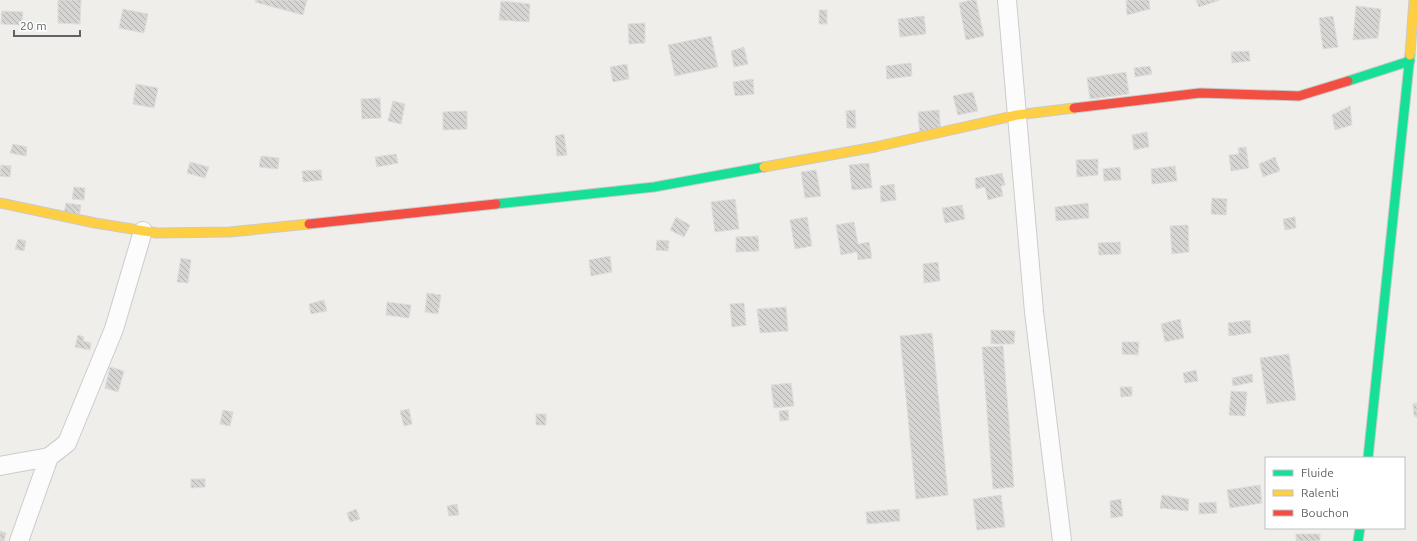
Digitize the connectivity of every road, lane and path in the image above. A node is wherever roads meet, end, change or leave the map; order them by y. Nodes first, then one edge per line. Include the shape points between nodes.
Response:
1 (1007, 0) edge
2 (1414, 0) edge
3 (1410, 61) junction
4 (1017, 115) junction
5 (0, 203) edge
6 (143, 230) junction
7 (50, 457) junction
8 (1368, 457) edge
9 (0, 466) edge
10 (1360, 529) edge
11 (19, 541) edge
12 (1062, 541) edge
13 (1358, 541) edge

1 - 4 street
2 - 3 street
3 - 4 street via 1299,96 1200,93
3 - 8 street
4 - 6 street via 875,147 654,187 230,232 157,233
4 - 12 street via 1034,312
5 - 6 street via 95,223
6 - 7 street via 114,329 67,443
7 - 9 street
7 - 11 street
10 - 13 street

